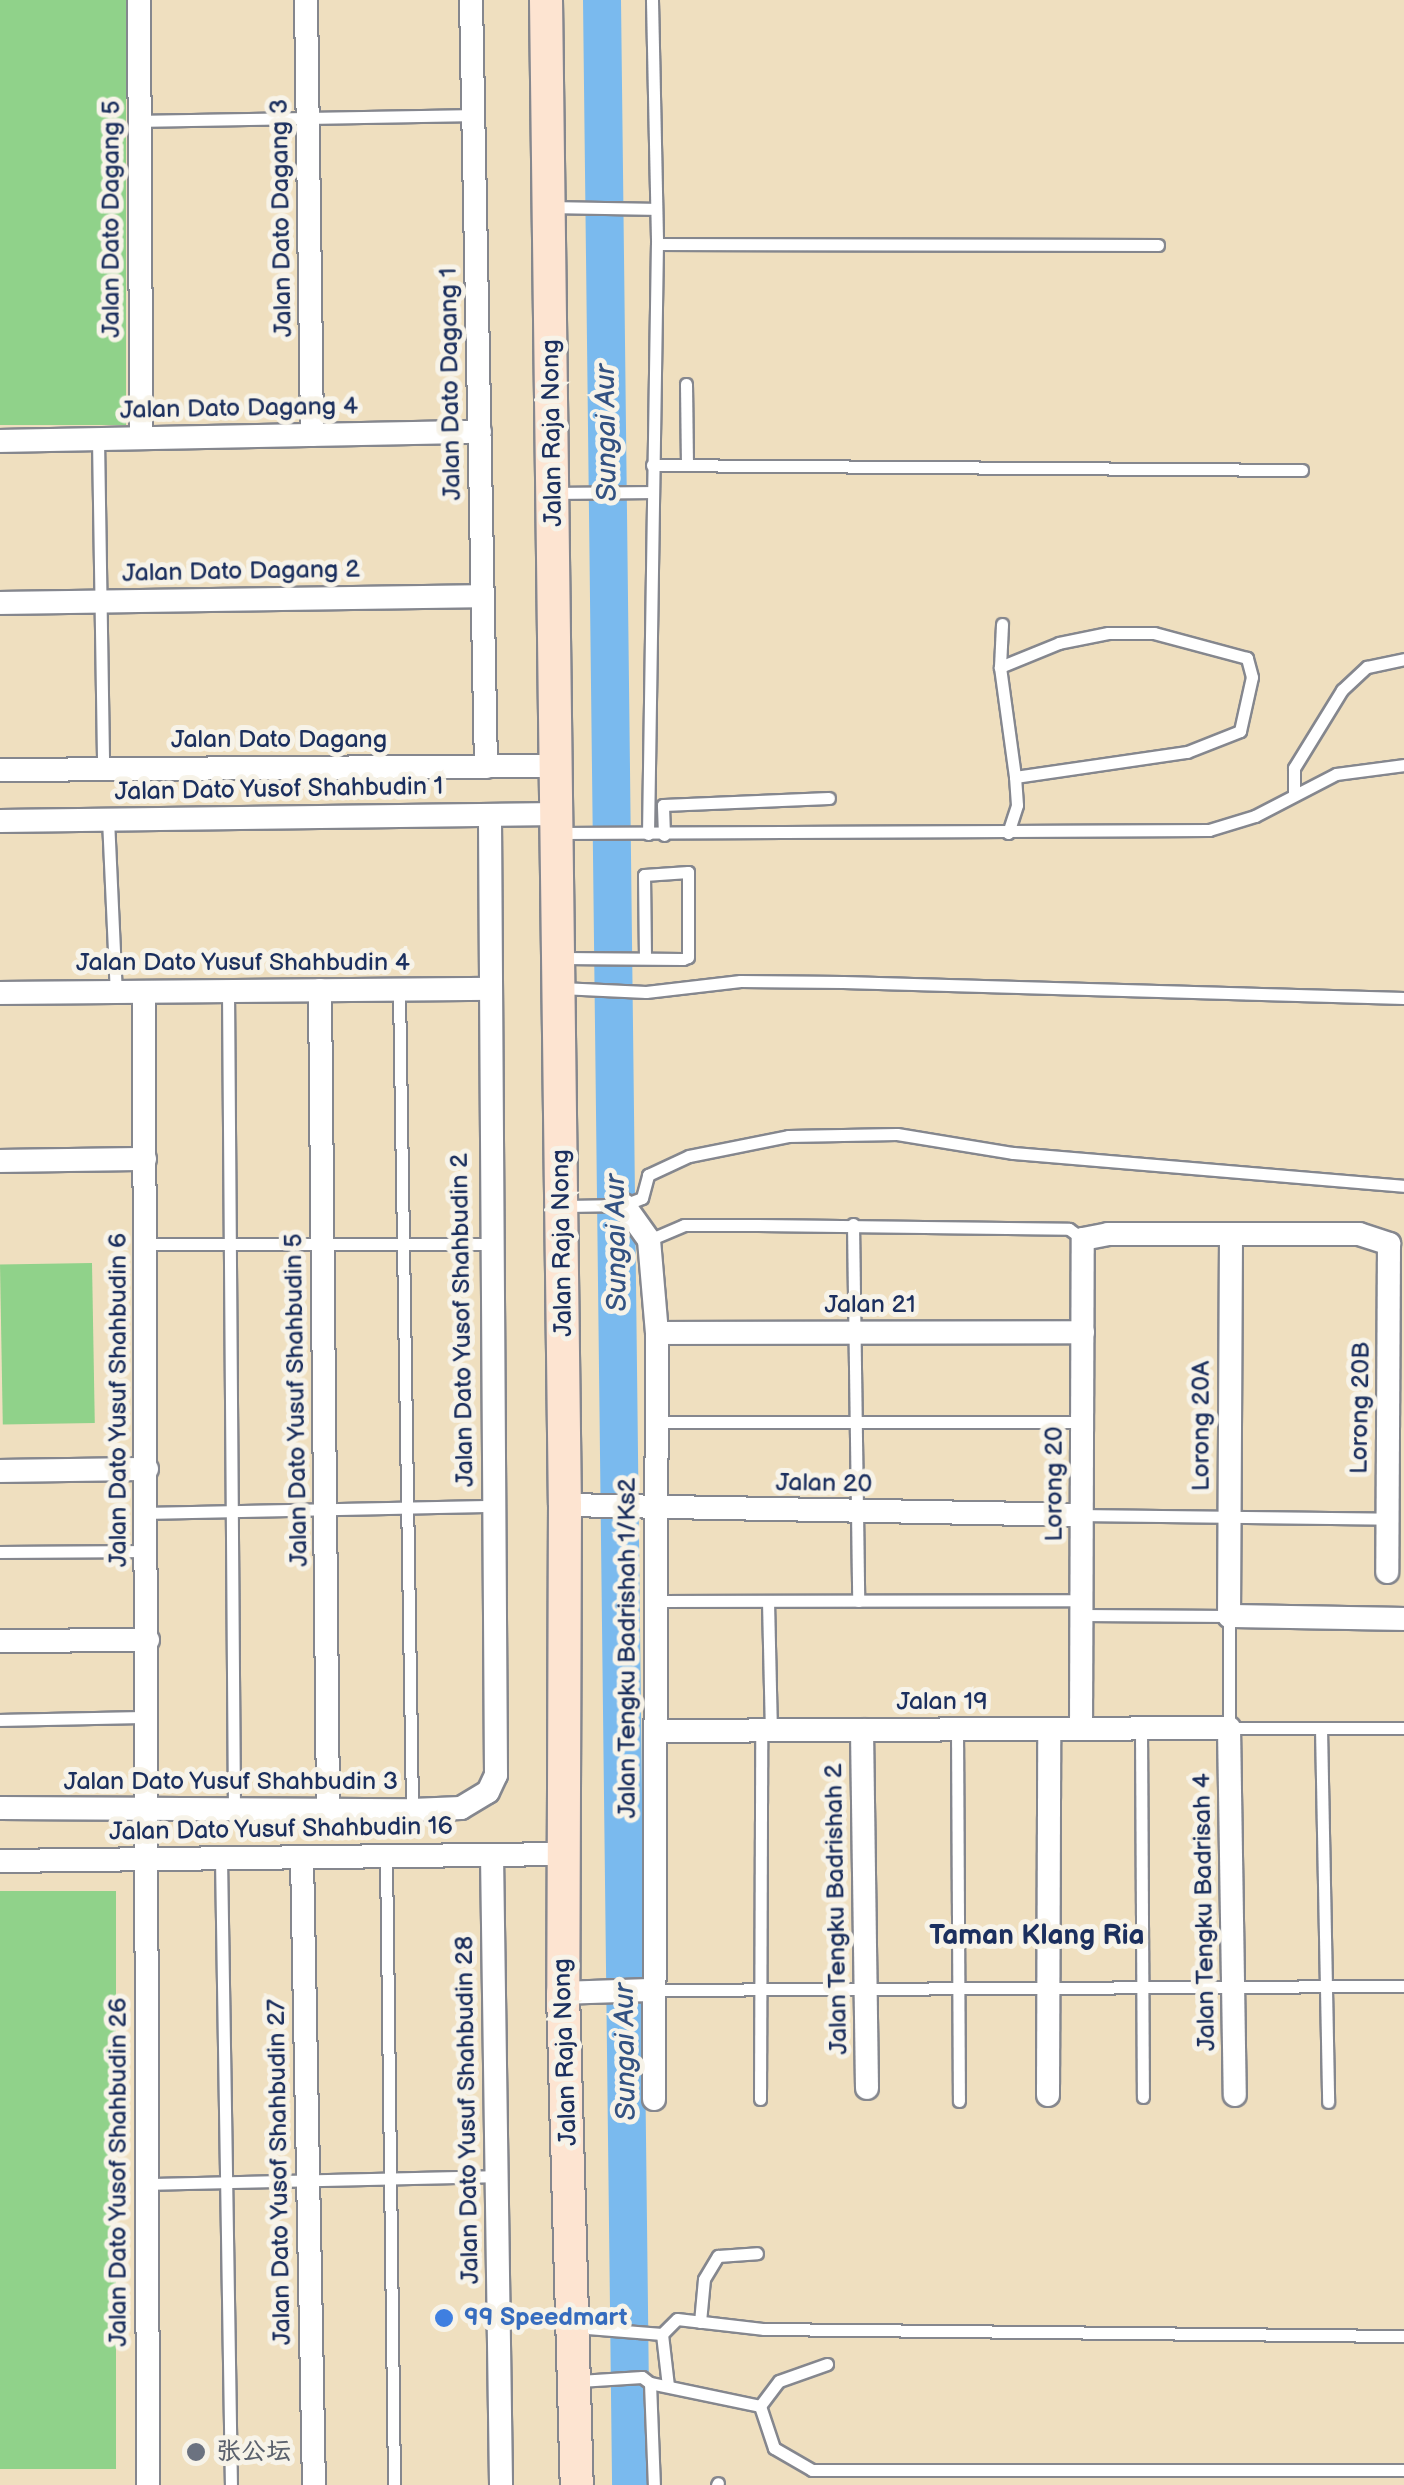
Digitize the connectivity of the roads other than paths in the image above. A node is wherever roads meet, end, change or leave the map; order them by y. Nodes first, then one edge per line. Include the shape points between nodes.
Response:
1 (139, 0) edge
2 (306, 0) edge
3 (471, 0) edge
4 (546, 0) edge
5 (652, 0) edge
6 (474, 115) junction
7 (308, 117) junction
8 (139, 121) junction
9 (549, 207) junction
10 (656, 209) junction
11 (656, 244) junction
12 (1158, 245) dead end
13 (686, 384) dead end
14 (480, 432) junction
15 (312, 435) junction
16 (141, 438) junction
17 (98, 439) junction
18 (0, 441) edge
19 (652, 465) junction
20 (688, 466) junction
21 (1302, 470) dead end
22 (652, 492) junction
23 (554, 493) junction
24 (483, 596) junction
25 (100, 602) junction
26 (0, 603) edge
27 (1002, 624) dead end
28 (1404, 659) edge
29 (1000, 667) junction
30 (1404, 765) edge
31 (558, 766) junction
32 (103, 768) junction
33 (486, 768) junction
34 (0, 770) edge
35 (1015, 777) junction
36 (1294, 793) junction
37 (829, 798) dead end
38 (663, 806) junction
39 (648, 810) junction
40 (490, 815) junction
41 (108, 820) junction
42 (0, 821) edge
43 (558, 824) junction
44 (1008, 833) junction
45 (648, 834) junction
46 (664, 835) junction
47 (645, 958) junction
48 (560, 973) junction
49 (487, 989) junction
50 (320, 990) junction
51 (399, 990) junction
52 (228, 991) junction
53 (0, 992) edge
54 (116, 992) junction
55 (144, 992) junction
56 (1404, 998) edge
57 (145, 1159) junction
58 (0, 1161) edge
59 (1404, 1186) edge
60 (562, 1206) junction
61 (613, 1206) junction
62 (853, 1224) junction
63 (1231, 1237) junction
64 (1084, 1239) junction
65 (649, 1240) junction
66 (145, 1244) junction
67 (230, 1244) junction
68 (322, 1244) junction
69 (403, 1244) junction
70 (490, 1244) junction
71 (1083, 1332) junction
72 (657, 1333) junction
73 (855, 1333) junction
74 (856, 1421) junction
75 (656, 1422) junction
76 (1082, 1422) junction
77 (147, 1470) junction
78 (0, 1471) edge
79 (492, 1506) junction
80 (565, 1506) junction
81 (408, 1507) junction
82 (656, 1508) junction
83 (325, 1509) junction
84 (232, 1511) junction
85 (857, 1512) junction
86 (148, 1513) junction
87 (1082, 1515) junction
88 (1229, 1517) junction
89 (1388, 1519) junction
90 (148, 1551) junction
91 (0, 1552) edge
92 (1388, 1572) dead end
93 (858, 1600) junction
94 (655, 1601) junction
95 (768, 1601) junction
96 (1082, 1608) junction
97 (1229, 1616) junction
98 (1404, 1619) edge
99 (148, 1640) junction
100 (0, 1642) edge
101 (149, 1718) junction
102 (0, 1720) edge
103 (1141, 1728) junction
104 (1229, 1728) junction
105 (1321, 1728) junction
106 (1404, 1728) edge
107 (956, 1729) junction
108 (1049, 1729) junction
109 (1081, 1729) junction
110 (655, 1730) junction
111 (766, 1730) junction
112 (862, 1730) junction
113 (234, 1806) junction
114 (150, 1807) junction
115 (0, 1808) edge
116 (461, 1808) joint
117 (328, 1809) junction
118 (412, 1810) junction
119 (562, 1854) junction
120 (492, 1855) junction
121 (386, 1856) junction
122 (302, 1857) junction
123 (221, 1858) junction
124 (145, 1860) junction
125 (0, 1861) edge
126 (1326, 1986) junction
127 (1404, 1986) edge
128 (1233, 1987) junction
129 (1048, 1988) junction
130 (1142, 1988) junction
131 (866, 1989) junction
132 (958, 1989) junction
133 (760, 1990) junction
134 (635, 1991) junction
135 (563, 1993) junction
136 (867, 2088) dead end
137 (1048, 2094) dead end
138 (1235, 2095) dead end
139 (1143, 2097) dead end
140 (654, 2099) dead end
141 (760, 2100) dead end
142 (959, 2101) dead end
143 (1328, 2102) dead end
144 (497, 2176) junction
145 (390, 2178) junction
146 (308, 2180) junction
147 (226, 2182) junction
148 (146, 2184) junction
149 (757, 2253) dead end
150 (700, 2322) junction
151 (574, 2327) junction
152 (662, 2334) junction
153 (1404, 2336) edge
154 (827, 2364) dead end
155 (646, 2380) junction
156 (575, 2381) junction
157 (668, 2386) junction
158 (760, 2406) junction
159 (1404, 2470) edge
160 (148, 2485) edge
161 (231, 2485) edge
162 (314, 2485) edge
163 (394, 2485) edge
164 (501, 2485) edge
165 (577, 2485) edge
166 (654, 2485) edge

1 - 8 street, Jalan Dato Dagang 5
2 - 7 street, Jalan Dato Dagang 3
3 - 6 street, Jalan Dato Dagang 1
4 - 9 main road, Jalan Raja Nong
5 - 10 lane
6 - 7 lane
6 - 14 street, Jalan Dato Dagang 1
7 - 8 lane
7 - 15 street, Jalan Dato Dagang 3
8 - 16 street, Jalan Dato Dagang 5
9 - 10 lane
9 - 23 main road, Jalan Raja Nong
10 - 11 lane
11 - 12 lane
11 - 19 lane
13 - 20 lane
14 - 15 street, Jalan Dato Dagang 4
14 - 24 street, Jalan Dato Dagang 1
15 - 16 street, Jalan Dato Dagang 4
16 - 17 street, Jalan Dato Dagang 4
17 - 18 street, Jalan Dato Dagang 4
17 - 25 lane
19 - 20 lane
19 - 22 lane
20 - 21 lane
22 - 23 lane
22 - 39 lane
23 - 31 main road, Jalan Raja Nong
24 - 25 street, Jalan Dato Dagang 2
24 - 33 street, Jalan Dato Dagang 1
25 - 26 street, Jalan Dato Dagang 2
25 - 32 lane
27 - 29 lane
28 - 36 lane via 1367,667 1342,690 1294,768
29 - 35 lane
29 - 35 lane via 1059,642 1108,632 1154,633 1248,658 1252,678 1240,731 1186,752
30 - 36 lane via 1361,767
31 - 33 street, Jalan Dato Dagang
31 - 43 main road, Jalan Raja Nong
32 - 33 street, Jalan Dato Dagang
32 - 34 street, Jalan Dato Dagang
35 - 44 lane
36 - 44 lane via 1255,816 1209,830
37 - 38 lane via 693,799
38 - 39 lane
38 - 46 lane
39 - 45 lane
40 - 41 street, Jalan Dato Yusof Shahbudin 1
40 - 43 street, Jalan Dato Yusof Shahbudin 1
40 - 49 street, Jalan Dato Yusof Shahbudin 2
41 - 42 street, Jalan Dato Yusof Shahbudin 1
41 - 54 lane
43 - 45 lane
43 - 48 main road, Jalan Raja Nong
44 - 46 lane
45 - 46 lane
47 - 47 lane via 644,875 688,872 688,957
47 - 48 lane via 605,957
48 - 56 lane via 600,991 620,992 757,981
48 - 60 main road, Jalan Raja Nong
49 - 51 street, Jalan Dato Yusuf Shahbudin 4
49 - 70 street, Jalan Dato Yusof Shahbudin 2
50 - 51 street, Jalan Dato Yusuf Shahbudin 4
50 - 52 street, Jalan Dato Yusuf Shahbudin 4
50 - 68 street, Jalan Dato Yusuf Shahbudin 5
51 - 69 lane
52 - 55 street, Jalan Dato Yusuf Shahbudin 4
52 - 67 lane
53 - 54 street, Jalan Dato Yusuf Shahbudin 4
54 - 55 street, Jalan Dato Yusuf Shahbudin 4
55 - 57 street, Jalan Dato Yusuf Shahbudin 6
57 - 58 street
57 - 66 street, Jalan Dato Yusuf Shahbudin 6
59 - 61 lane via 1013,1153 897,1134 788,1136 689,1156 648,1175 642,1198
60 - 61 lane
60 - 80 main road, Jalan Raja Nong
61 - 65 street
62 - 64 lane via 1070,1229
62 - 65 lane via 684,1226
62 - 73 lane
63 - 64 street
63 - 88 street, Lorong 20A
63 - 89 street, Lorong 20B via 1359,1234 1389,1244
64 - 71 street, Lorong 20
65 - 72 street, Jalan Tengku Badrishah 1/Ks2
66 - 67 lane
66 - 77 street, Jalan Dato Yusuf Shahbudin 6
67 - 68 lane
67 - 84 lane
68 - 69 lane
68 - 83 street, Jalan Dato Yusuf Shahbudin 5
69 - 70 lane
69 - 81 lane
70 - 79 street, Jalan Dato Yusof Shahbudin 2
71 - 73 street, Jalan 21
71 - 76 street, Lorong 20
72 - 73 street, Jalan 21
72 - 75 street, Jalan Tengku Badrishah 1/Ks2
73 - 74 lane
74 - 75 lane
74 - 76 lane
74 - 85 lane
75 - 82 street, Jalan Tengku Badrishah 1/Ks2
76 - 87 street, Lorong 20
77 - 78 street
77 - 86 street, Jalan Dato Yusuf Shahbudin 6
79 - 81 lane
79 - 116 street, Jalan Dato Yusof Shahbudin 2 via 496,1775 488,1792
80 - 82 street, Jalan 20
80 - 119 main road, Jalan Raja Nong
81 - 83 lane
81 - 118 lane
82 - 85 street, Jalan 20
82 - 94 street, Jalan Tengku Badrishah 1/Ks2
83 - 84 lane
83 - 117 street, Jalan Dato Yusuf Shahbudin 5
84 - 86 lane
84 - 113 lane
85 - 87 street, Jalan 20
85 - 93 lane
86 - 90 street, Jalan Dato Yusuf Shahbudin 6
87 - 88 lane
87 - 96 street, Lorong 20
88 - 89 lane
88 - 97 street, Lorong 20A
89 - 92 street, Lorong 20B
90 - 91 lane
90 - 99 street, Jalan Dato Yusuf Shahbudin 6
93 - 95 lane
93 - 96 lane
94 - 95 lane
94 - 110 street, Jalan Tengku Badrishah 1/Ks2
95 - 111 lane
96 - 97 lane
96 - 109 street, Lorong 20
97 - 98 street
97 - 104 lane
99 - 100 street
99 - 101 street, Jalan Dato Yusuf Shahbudin 6
101 - 102 lane
101 - 114 street, Jalan Dato Yusuf Shahbudin 6
103 - 104 street, Jalan 19
103 - 109 street, Jalan 19
103 - 130 lane
104 - 105 lane
104 - 128 street, Jalan Tengku Badrisah 4
105 - 106 lane
105 - 126 lane
107 - 108 street, Jalan 19
107 - 112 street, Jalan 19
107 - 132 lane
108 - 109 street, Jalan 19
108 - 129 street
110 - 111 street, Jalan 19
110 - 134 street, Jalan Tengku Badrishah 1/Ks2
111 - 112 street, Jalan 19
111 - 133 lane
112 - 131 street, Jalan Tengku Badrishah 2
113 - 114 street, Jalan Dato Yusuf Shahbudin 3
113 - 117 street, Jalan Dato Yusuf Shahbudin 3
114 - 115 street, Jalan Dato Yusuf Shahbudin 3
114 - 124 street, Jalan Dato Yusof Shahbudin 26
116 - 118 street, Jalan Dato Yusuf Shahbudin 3
117 - 118 street, Jalan Dato Yusuf Shahbudin 3
119 - 120 street, Jalan Dato Yusuf Shahbudin 16
119 - 135 main road, Jalan Raja Nong
120 - 121 street, Jalan Dato Yusuf Shahbudin 16
120 - 144 street, Jalan Dato Yusuf Shahbudin 28
121 - 122 street, Jalan Dato Yusuf Shahbudin 16
121 - 145 lane
122 - 123 street, Jalan Dato Yusuf Shahbudin 16
122 - 146 street, Jalan Dato Yusof Shahbudin 27
123 - 124 street, Jalan Dato Yusuf Shahbudin 16
123 - 147 lane
124 - 125 street, Jalan Dato Yusuf Shahbudin 16
124 - 148 street, Jalan Dato Yusof Shahbudin 26
126 - 127 lane
126 - 128 lane
126 - 143 lane
128 - 130 lane
128 - 138 street, Jalan Tengku Badrisah 4
129 - 130 lane
129 - 132 lane
129 - 137 street
130 - 139 lane
131 - 132 lane
131 - 133 lane
131 - 136 street, Jalan Tengku Badrishah 2
132 - 142 lane
133 - 134 lane
133 - 141 lane
134 - 135 street
134 - 140 street, Jalan Tengku Badrishah 1/Ks2
135 - 151 main road, Jalan Raja Nong
144 - 145 lane
144 - 164 street, Jalan Dato Yusuf Shahbudin 28
145 - 146 lane
145 - 163 lane
146 - 147 lane
146 - 162 street, Jalan Dato Yusof Shahbudin 27
147 - 148 lane
147 - 161 lane
148 - 160 street, Jalan Dato Yusof Shahbudin 26
149 - 150 lane via 718,2256 704,2279
150 - 152 lane via 678,2320
150 - 153 lane via 764,2330
151 - 152 lane
151 - 156 main road, Jalan Raja Nong
152 - 157 lane
154 - 158 lane via 779,2381
155 - 156 lane
155 - 157 lane
155 - 166 lane
156 - 165 main road, Jalan Raja Nong
157 - 158 lane
158 - 159 lane via 774,2448 786,2461 812,2470

